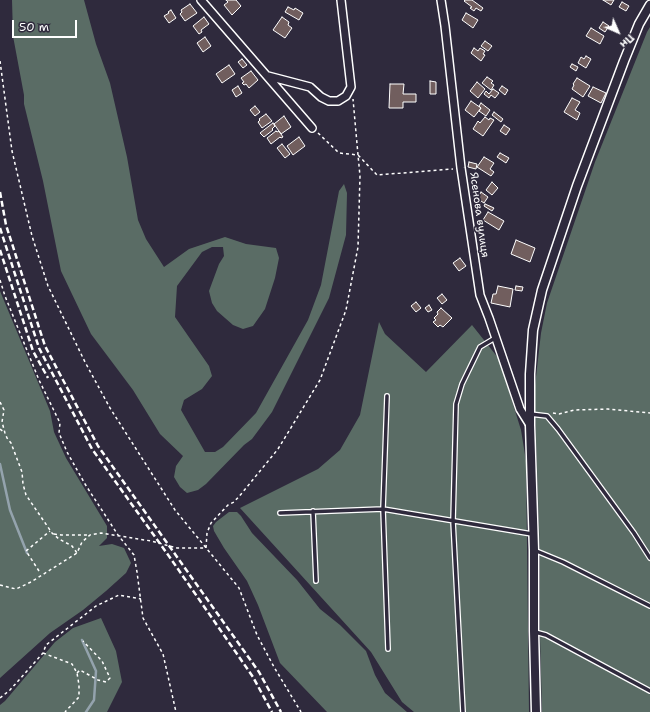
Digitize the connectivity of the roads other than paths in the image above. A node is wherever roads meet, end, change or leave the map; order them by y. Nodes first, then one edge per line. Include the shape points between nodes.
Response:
1 (201, 0) edge
2 (341, 0) edge
3 (440, 0) edge
4 (650, 5) edge
5 (268, 76) junction
6 (312, 128) road end
7 (495, 338) junction
8 (387, 396) dead end
9 (530, 414) junction
10 (530, 425) junction
11 (383, 510) junction
12 (280, 512) dead end
13 (313, 512) junction
14 (453, 521) junction
15 (533, 534) junction
16 (534, 550) junction
17 (650, 558) edge
18 (316, 581) dead end
19 (650, 606) edge
20 (534, 631) junction
21 (388, 649) dead end
22 (650, 691) edge
23 (463, 712) edge
24 (536, 712) edge

1 - 5 street
2 - 5 street via 352,87 346,96 338,101 329,101 310,87
3 - 7 street, Ясенова вулиця via 480,295
4 - 9 street via 639,24 577,186 542,290 533,330
5 - 6 street
7 - 10 street, Ясенова вулиця via 520,409
7 - 14 lane via 480,347 462,384 456,404
8 - 11 lane
9 - 10 street
9 - 17 lane via 547,416 558,429
10 - 15 street
11 - 13 lane
11 - 14 lane
11 - 21 lane
12 - 13 lane
13 - 18 lane
14 - 15 lane
14 - 23 lane
15 - 16 street
16 - 19 lane
16 - 20 street
20 - 22 lane
20 - 24 street

